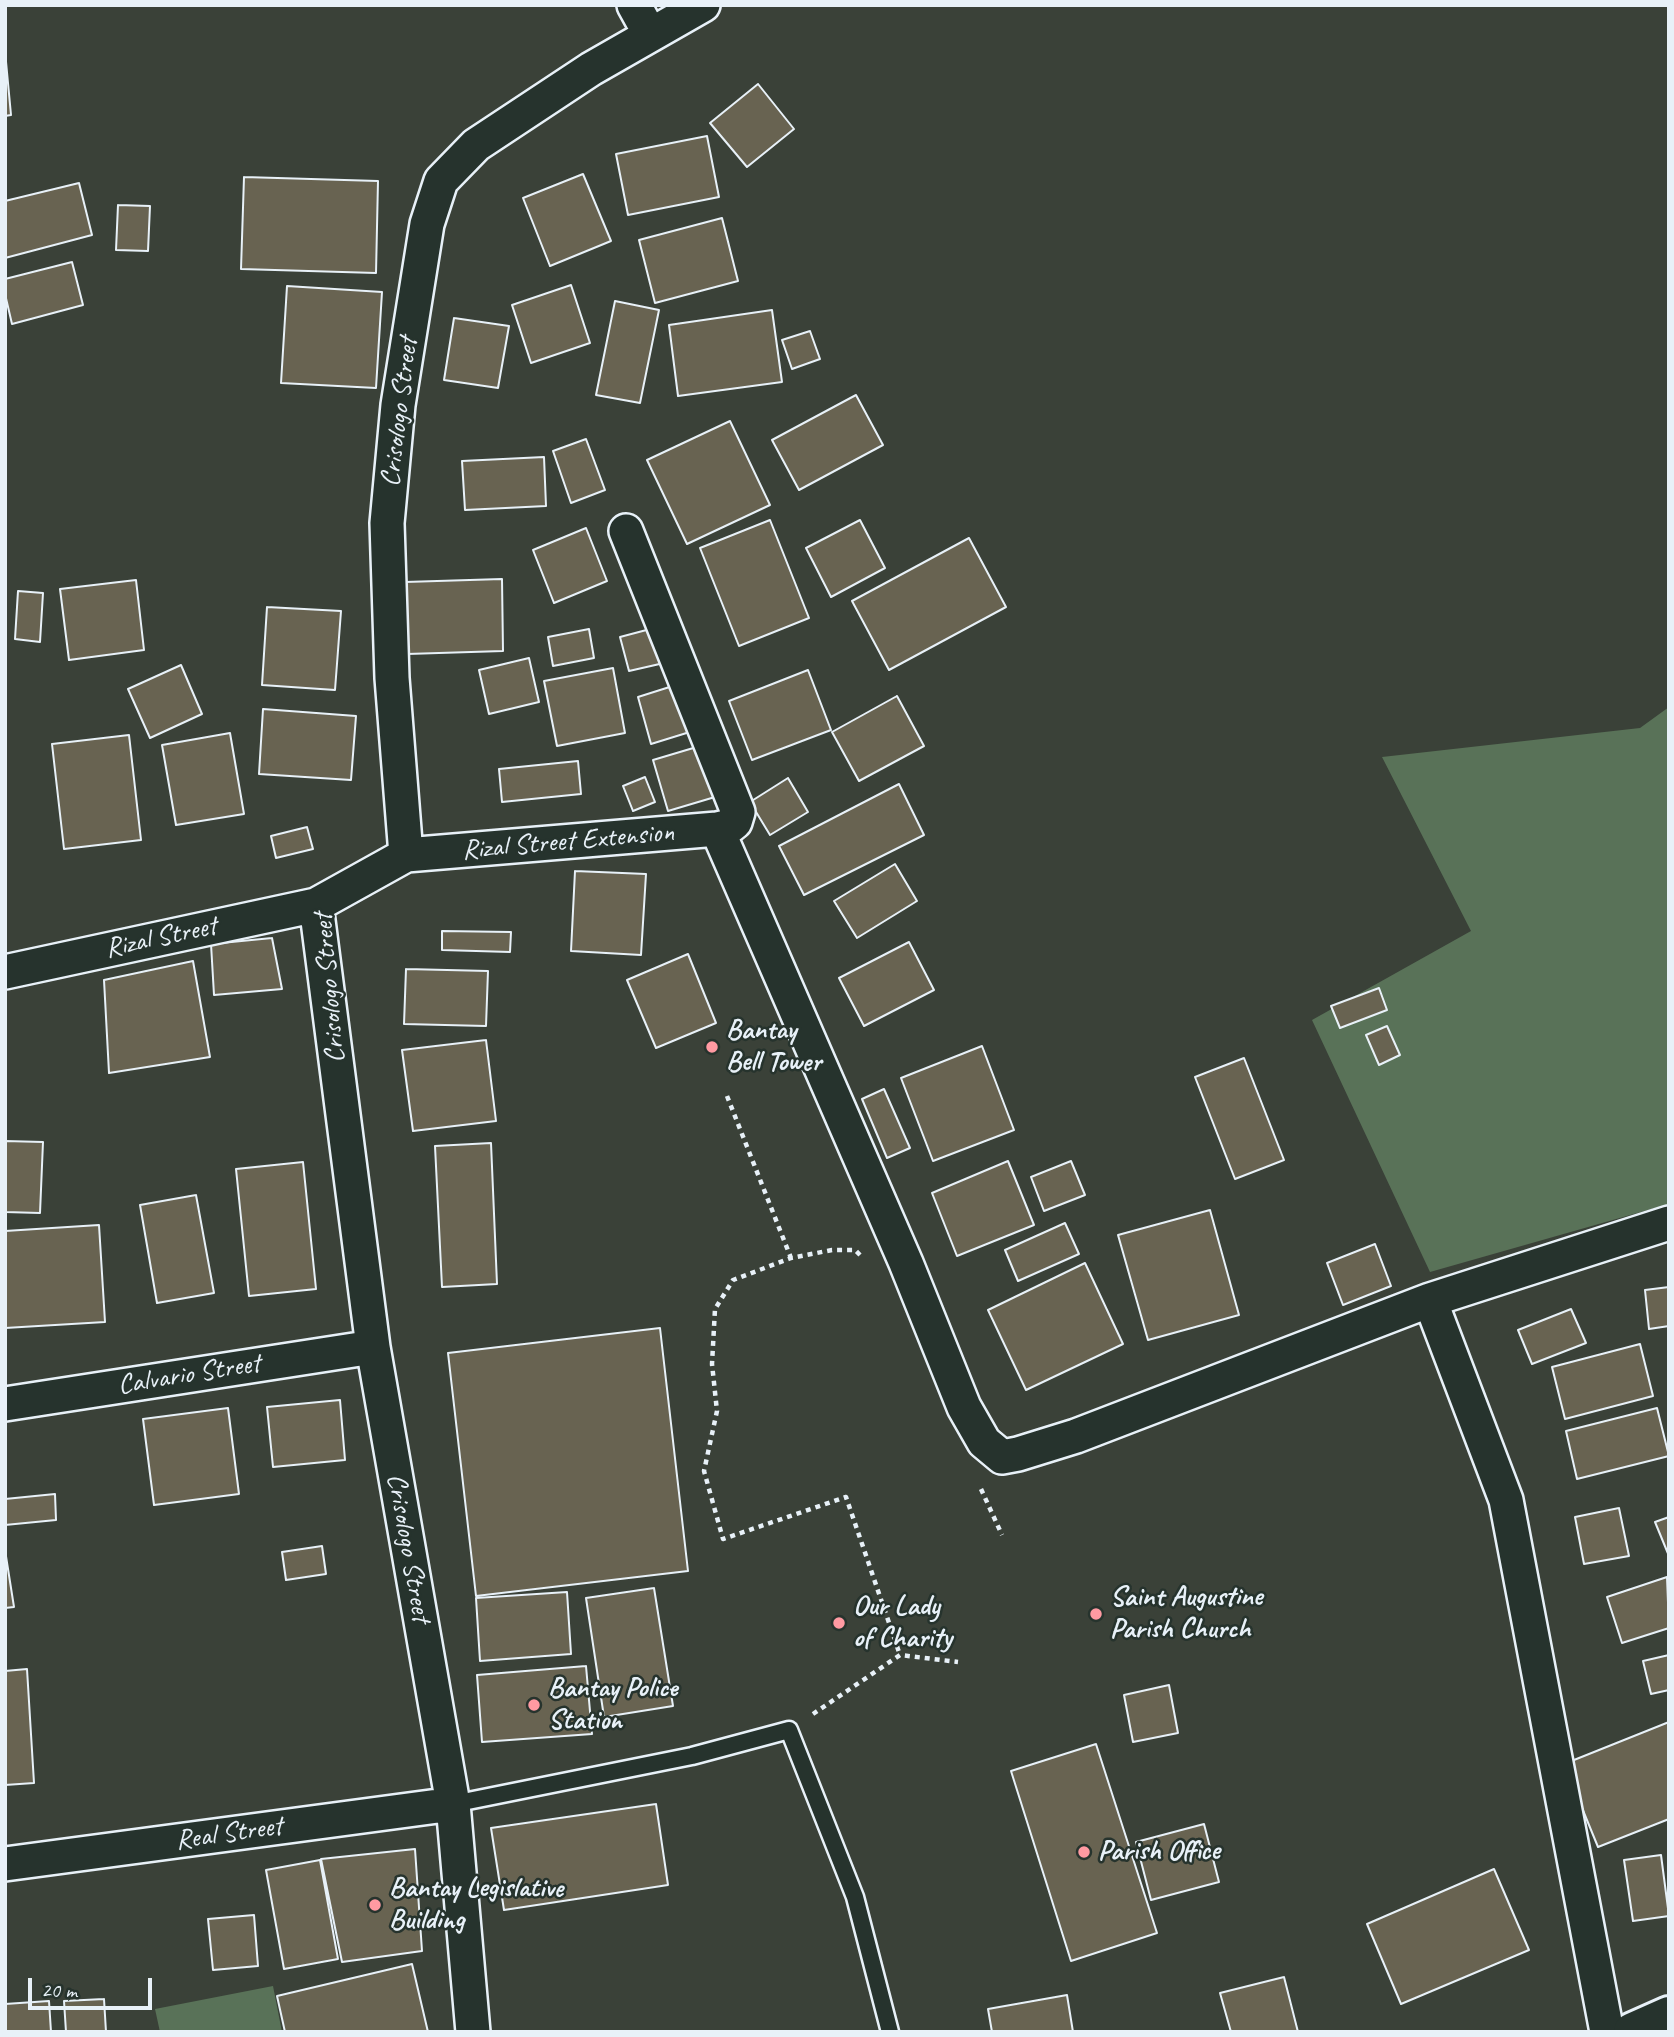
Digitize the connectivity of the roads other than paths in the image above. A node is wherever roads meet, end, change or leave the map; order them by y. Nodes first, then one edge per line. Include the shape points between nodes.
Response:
1 (634, 5) edge
2 (702, 5) edge
3 (650, 34) junction
4 (626, 531) dead end
5 (723, 828) junction
6 (406, 855) junction
7 (316, 905) junction
8 (5, 972) edge
9 (1669, 1223) edge
10 (1430, 1300) junction
11 (373, 1347) junction
12 (5, 1404) edge
13 (453, 1804) junction
14 (5, 1864) edge
15 (1669, 2016) edge
16 (473, 2032) edge
17 (890, 2032) edge
18 (1607, 2032) edge
19 (1633, 2032) edge

1 - 3 street
2 - 3 street, Crisologo Street
3 - 6 street, Crisologo Street via 476,145 441,181 427,224 398,405 387,523 392,678
4 - 5 street via 738,812 735,822
5 - 6 street, Rizal Street Extension
5 - 10 street via 964,1407 984,1442 1002,1457 1076,1436
6 - 7 street, Crisologo Street
7 - 8 street, Rizal Street
7 - 11 street, Crisologo Street
9 - 10 street
10 - 18 street via 1506,1500
11 - 12 street, Calvario Street
11 - 13 street, Crisologo Street
13 - 14 street, Real Street
13 - 16 street, Crisologo Street
13 - 17 lane via 692,1756 789,1730 855,1897
15 - 19 highway

